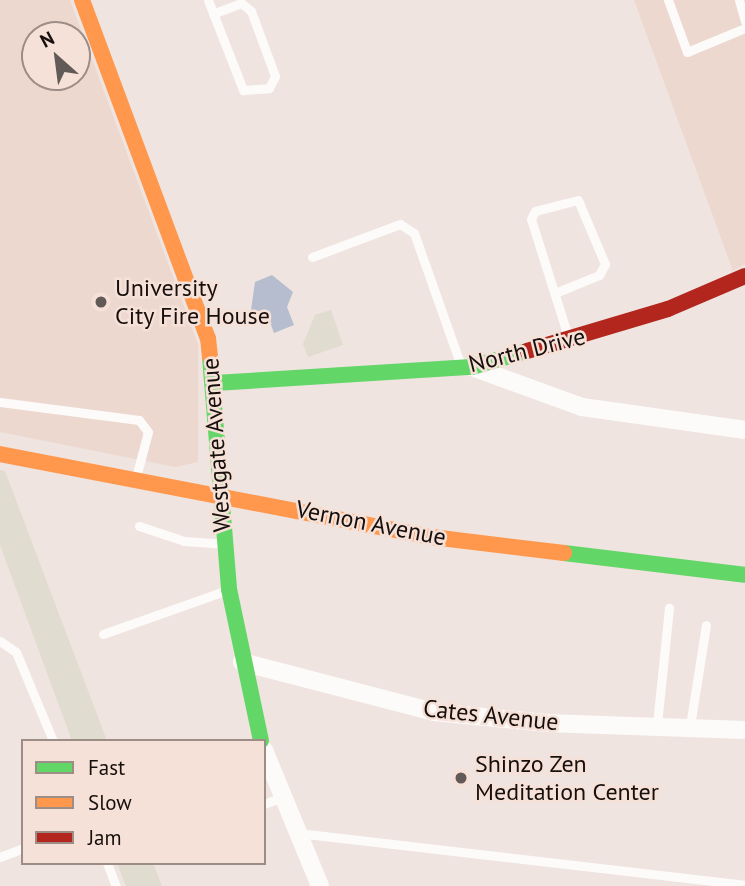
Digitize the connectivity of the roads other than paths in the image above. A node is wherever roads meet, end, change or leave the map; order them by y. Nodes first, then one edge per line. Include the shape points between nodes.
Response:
1 (82, 0) edge
2 (208, 0) edge
3 (668, 0) edge
4 (739, 0) edge
5 (213, 14) junction
6 (745, 21) edge
7 (745, 28) edge
8 (312, 257) dead end
9 (745, 276) edge
10 (555, 293) junction
11 (569, 341) junction
12 (467, 367) junction
13 (215, 383) junction
14 (0, 402) edge
15 (745, 430) edge
16 (0, 454) edge
17 (136, 477) junction
18 (217, 492) junction
19 (139, 526) dead end
20 (223, 544) junction
21 (745, 575) edge
22 (229, 589) junction
23 (669, 608) dead end
24 (706, 625) dead end
25 (103, 634) dead end
26 (0, 641) edge
27 (242, 662) junction
28 (657, 724) junction
29 (690, 726) junction
30 (745, 730) edge
31 (52, 739) edge
32 (261, 739) edge
33 (266, 755) edge
34 (282, 797) junction
35 (266, 803) edge
36 (297, 833) junction
37 (21, 849) edge
38 (0, 857) edge
39 (108, 865) edge
40 (745, 885) edge
41 (116, 886) edge
42 (320, 886) edge

1 - 13 street, Westgate Avenue via 208,338
2 - 5 lane
3 - 7 lane via 687,52
4 - 6 lane
5 - 5 lane via 243,90 269,88 275,76 251,11 242,3
8 - 12 lane via 400,224 414,233
9 - 11 street, North Drive
10 - 10 lane via 531,219 535,211 578,200 605,264 599,275
10 - 11 lane
11 - 12 street, North Drive
12 - 13 street, North Drive
12 - 15 street via 582,407
13 - 18 street, Westgate Avenue
14 - 17 lane via 139,420 148,432
16 - 17 street, Vernon Avenue
17 - 18 street, Vernon Avenue
18 - 20 street, Westgate Avenue
18 - 21 street, Vernon Avenue via 432,537
19 - 20 lane
20 - 22 street, Westgate Avenue
22 - 25 lane
22 - 27 street, Westgate Avenue
23 - 28 lane
24 - 29 lane
26 - 31 lane via 16,652
27 - 28 street, Cates Avenue via 434,712 546,723
27 - 32 street, Westgate Avenue
28 - 29 street, Cates Avenue
29 - 30 street, Cates Avenue
33 - 34 street
34 - 35 lane
34 - 36 street
36 - 40 lane
36 - 42 street
37 - 38 lane
39 - 41 lane

